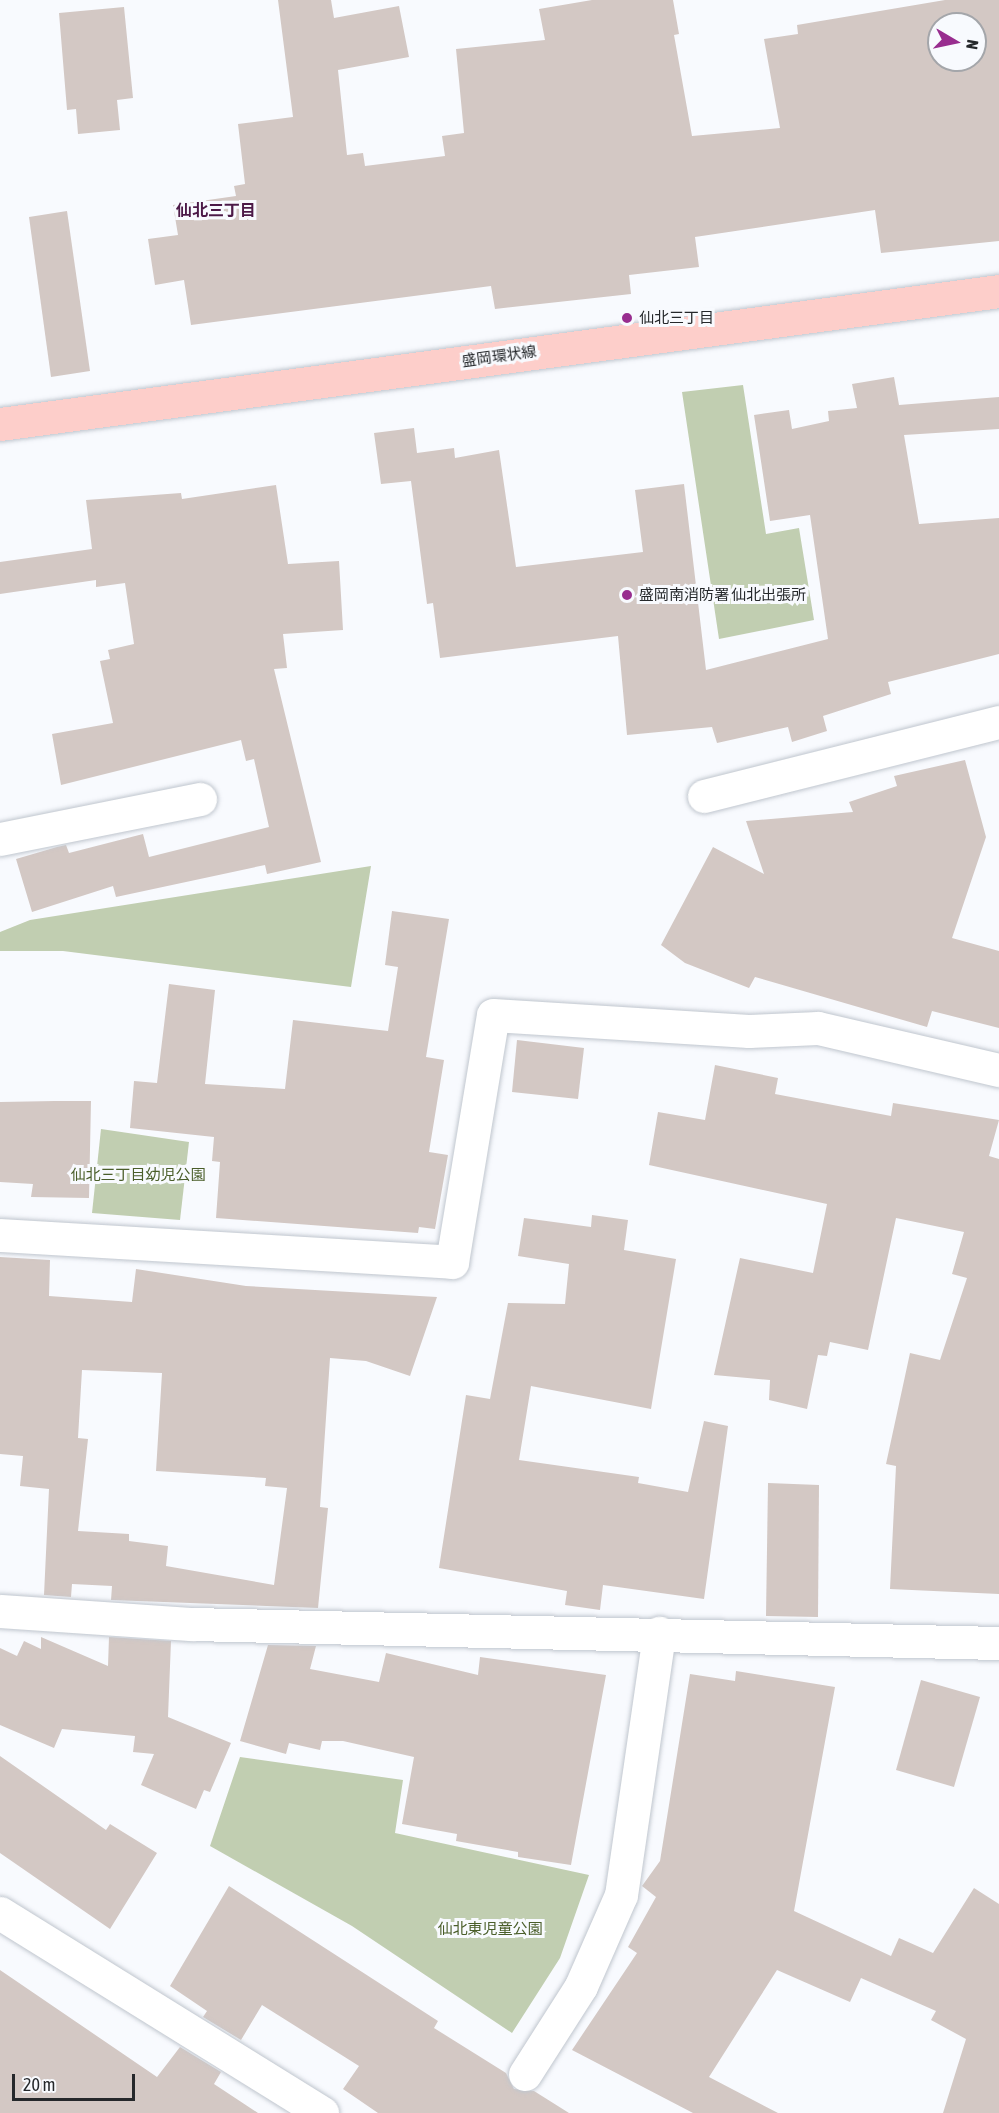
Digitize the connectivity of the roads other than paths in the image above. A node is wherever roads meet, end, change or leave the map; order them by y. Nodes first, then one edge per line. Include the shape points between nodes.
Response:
1 (999, 291) edge
2 (0, 424) edge
3 (999, 722) edge
4 (704, 796) dead end
5 (200, 799) dead end
6 (0, 839) edge
7 (999, 1070) edge
8 (0, 1234) edge
9 (0, 1611) edge
10 (659, 1633) junction
11 (999, 1643) edge
12 (0, 1913) edge
13 (525, 2074) dead end
14 (312, 2110) edge

1 - 2 main road, 盛岡環状線
3 - 4 street
5 - 6 street
7 - 8 street via 818,1028 749,1031 493,1015 452,1262
9 - 10 street via 192,1624
10 - 11 street
10 - 13 street via 621,1895 582,1986
12 - 14 street

